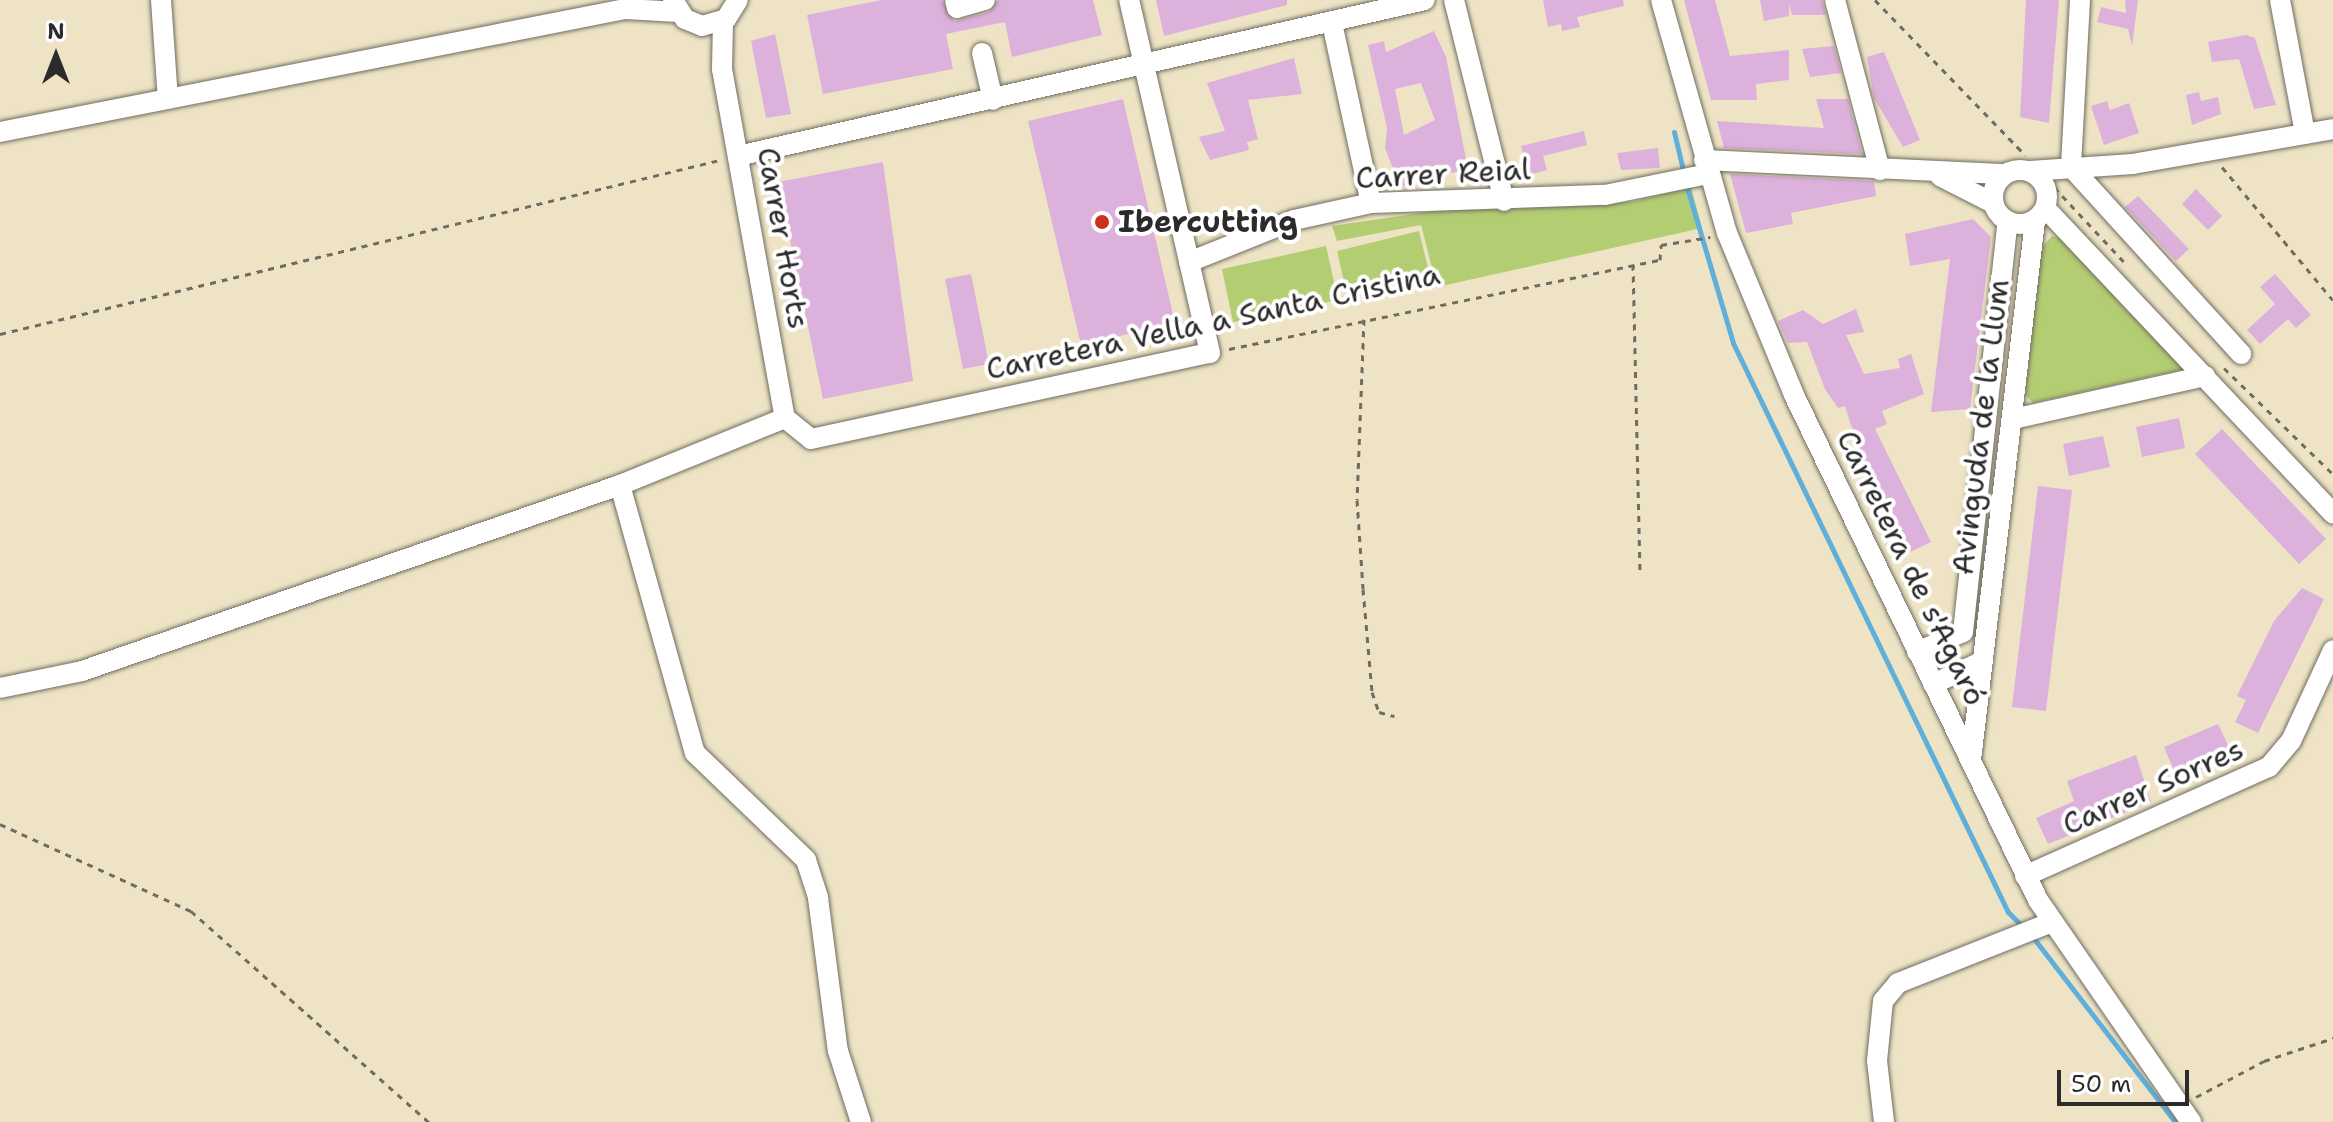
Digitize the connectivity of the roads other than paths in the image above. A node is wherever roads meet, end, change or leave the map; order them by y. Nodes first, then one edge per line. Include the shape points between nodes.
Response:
1 (161, 0) edge
2 (644, 0) edge
3 (955, 0) edge
4 (985, 0) edge
5 (1129, 0) edge
6 (1425, 0) edge
7 (1454, 0) edge
8 (1661, 0) edge
9 (1835, 0) edge
10 (2080, 0) edge
11 (2280, 0) edge
12 (739, 1) edge
13 (676, 6) edge
14 (625, 9) junction
15 (723, 21) junction
16 (1332, 23) junction
17 (702, 26) junction
18 (982, 53) dead end
19 (1144, 66) junction
20 (722, 69) junction
21 (168, 99) junction
22 (993, 100) junction
23 (2333, 129) edge
24 (0, 132) edge
25 (2305, 134) junction
26 (738, 156) junction
27 (2133, 164) junction
28 (2071, 167) junction
29 (1702, 170) junction
30 (1880, 170) junction
31 (2035, 172) junction
32 (1933, 173) junction
33 (2002, 174) junction
34 (2082, 186) junction
35 (1504, 201) junction
36 (1371, 203) junction
37 (1993, 203) junction
38 (2048, 206) junction
39 (2008, 221) junction
40 (1189, 262) junction
41 (2241, 354) dead end
42 (2210, 368) junction
43 (785, 418) junction
44 (2013, 419) junction
45 (620, 485) junction
46 (2333, 513) edge
47 (1963, 632) junction
48 (1985, 639) junction
49 (2333, 650) edge
50 (1917, 652) junction
51 (1983, 661) junction
52 (1933, 684) junction
53 (0, 688) edge
54 (1971, 760) junction
55 (2025, 876) junction
56 (2048, 923) junction
57 (2187, 1114) edge
58 (861, 1122) edge
59 (1884, 1122) edge

1 - 21 street
2 - 14 street
3 - 4 street via 957,8
5 - 19 street
6 - 16 street
7 - 35 street
8 - 29 street, Carretera de s'Agaró
9 - 30 street
10 - 28 street
11 - 25 street
12 - 15 street
13 - 14 street
13 - 17 street
14 - 21 street
15 - 17 street
15 - 20 street, Carrer Horts
16 - 19 street
16 - 36 street
17 - 20 street, Carrer Horts
18 - 22 street
19 - 22 street
19 - 40 street
20 - 26 street, Carrer Horts
21 - 24 street
22 - 26 street
23 - 25 street
25 - 27 street
26 - 43 street, Carrer Horts
27 - 28 street, Carrer Reial
27 - 34 street
28 - 31 street, Carrer Reial
28 - 34 street
29 - 30 street, Carrer Reial
29 - 35 street, Carrer Reial via 1659,183
29 - 50 street, Carretera de s'Agaró via 1764,329
30 - 32 street, Carrer Reial
31 - 33 street, Carrer Reial
31 - 38 street
32 - 33 street, Carrer Reial
32 - 37 street, Carrer Reial
33 - 37 street
34 - 38 street
34 - 41 street
35 - 36 street, Carrer Reial
36 - 40 street, Carrer Reial via 1294,220
37 - 39 street
38 - 39 street
38 - 42 street
38 - 44 street, Avinguda de la Llum
39 - 47 street, Avinguda de la Llum
40 - 43 street, Carretera Vella a Santa Cristina via 1210,353 811,439
42 - 44 street
42 - 46 street
43 - 45 street
44 - 48 street, Avinguda de la Llum
45 - 53 street via 82,671
45 - 58 street via 695,753 806,860 818,898 838,1051
47 - 48 street
47 - 50 street
48 - 51 street, Avinguda de la Llum
49 - 55 street, Carrer Sorres via 2291,741 2269,767
50 - 52 street, Carretera de s'Agaró
51 - 52 street
51 - 54 street, Avinguda de la Llum
52 - 54 street, Carretera de s'Agaró
54 - 55 street, Carretera de s'Agaró
55 - 56 street, Carretera de s'Agaró
56 - 57 street, Carretera de s'Agaró
56 - 59 street via 1898,983 1883,1001 1877,1061

